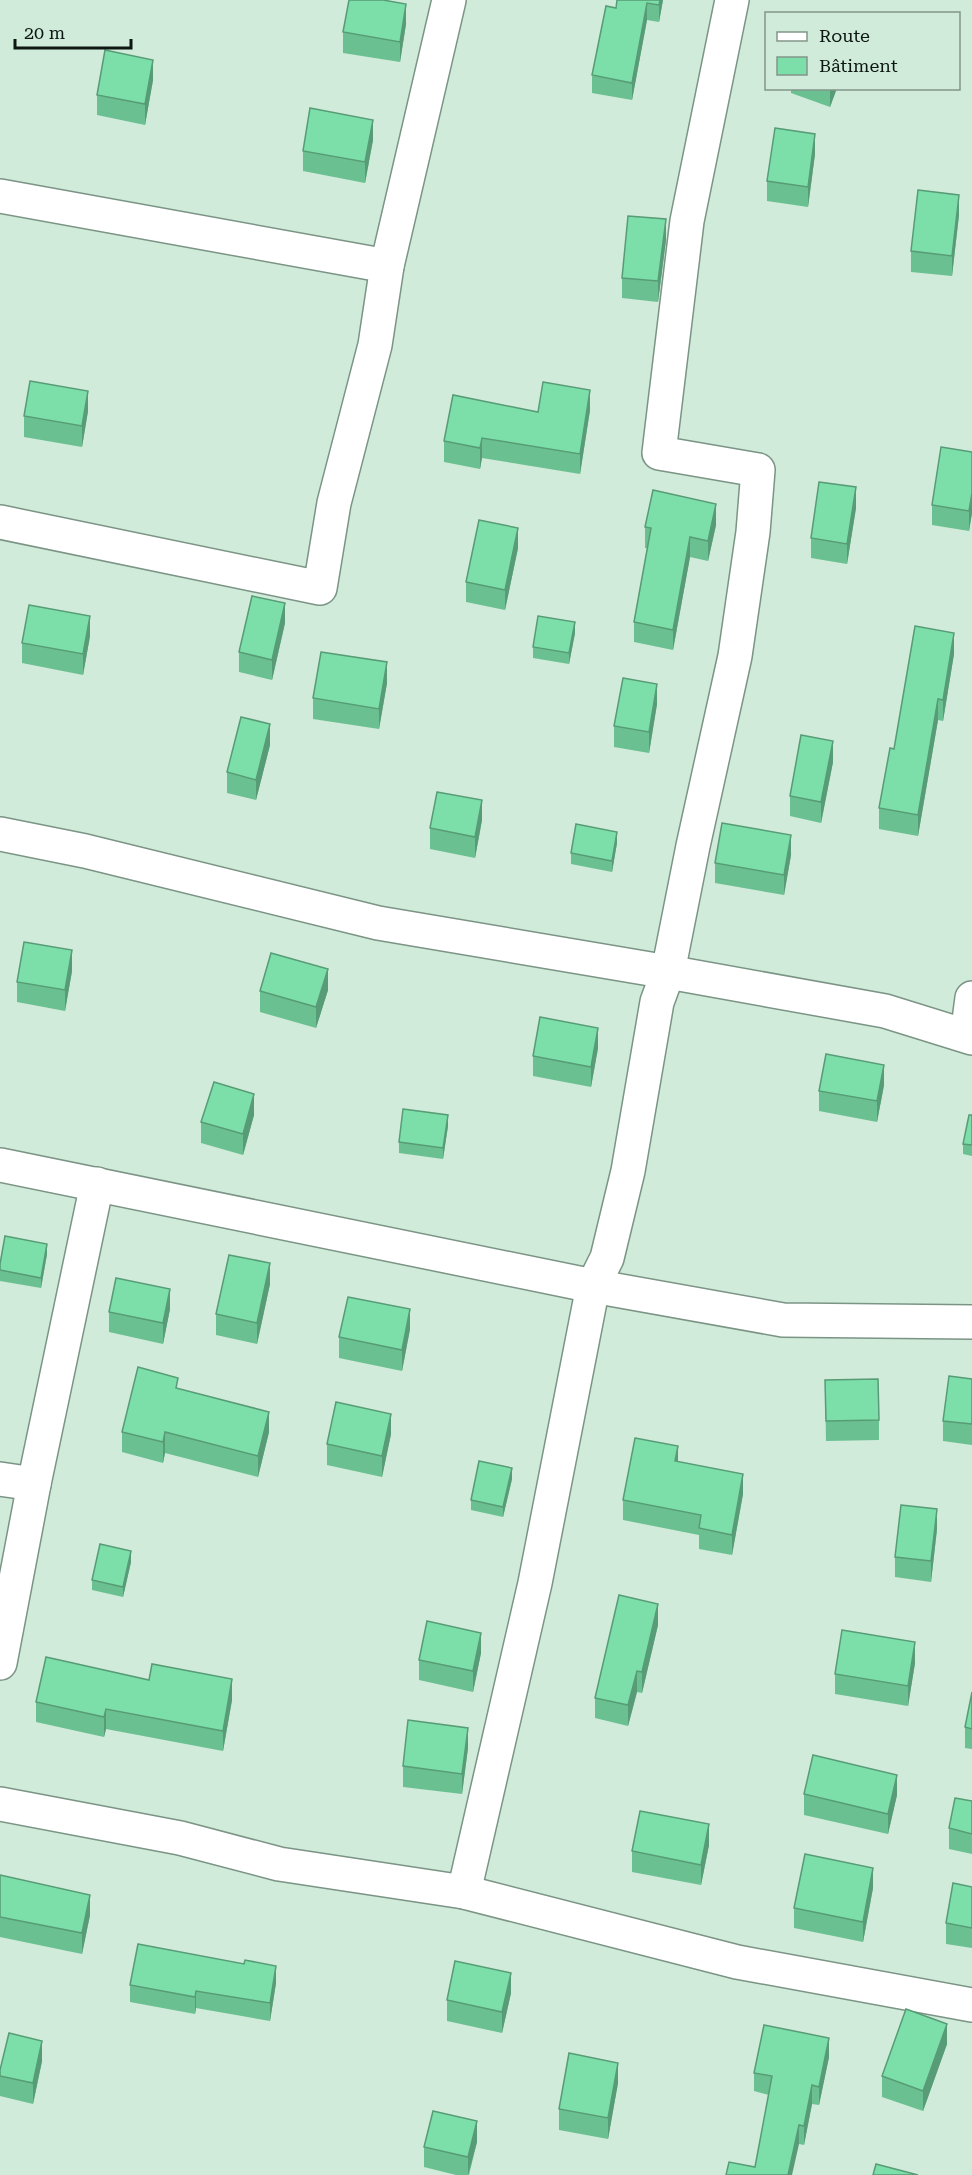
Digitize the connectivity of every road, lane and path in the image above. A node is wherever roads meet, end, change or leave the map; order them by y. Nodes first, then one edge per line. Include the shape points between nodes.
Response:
1 (448, 0) edge
2 (732, 0) edge
3 (0, 196) edge
4 (387, 266) junction
5 (0, 522) edge
6 (0, 834) edge
7 (668, 972) junction
8 (972, 998) edge
9 (969, 1037) edge
10 (0, 1166) edge
11 (97, 1184) junction
12 (593, 1286) junction
13 (972, 1322) edge
14 (0, 1479) edge
15 (34, 1484) junction
16 (0, 1663) edge
17 (0, 1804) edge
18 (464, 1892) junction
19 (972, 2005) edge

1 - 4 street
2 - 7 street via 687,221 658,453 758,470 735,656
3 - 4 street
4 - 5 street via 375,345 334,503 320,588
6 - 7 street via 378,923
7 - 9 street via 885,1011
7 - 12 street via 657,1002 628,1171 607,1258
8 - 9 street
10 - 11 street
11 - 12 street
11 - 15 street
12 - 13 street via 783,1320
12 - 18 street via 535,1583
14 - 15 street
15 - 16 street
17 - 18 street via 180,1838 279,1864
18 - 19 street via 737,1962

